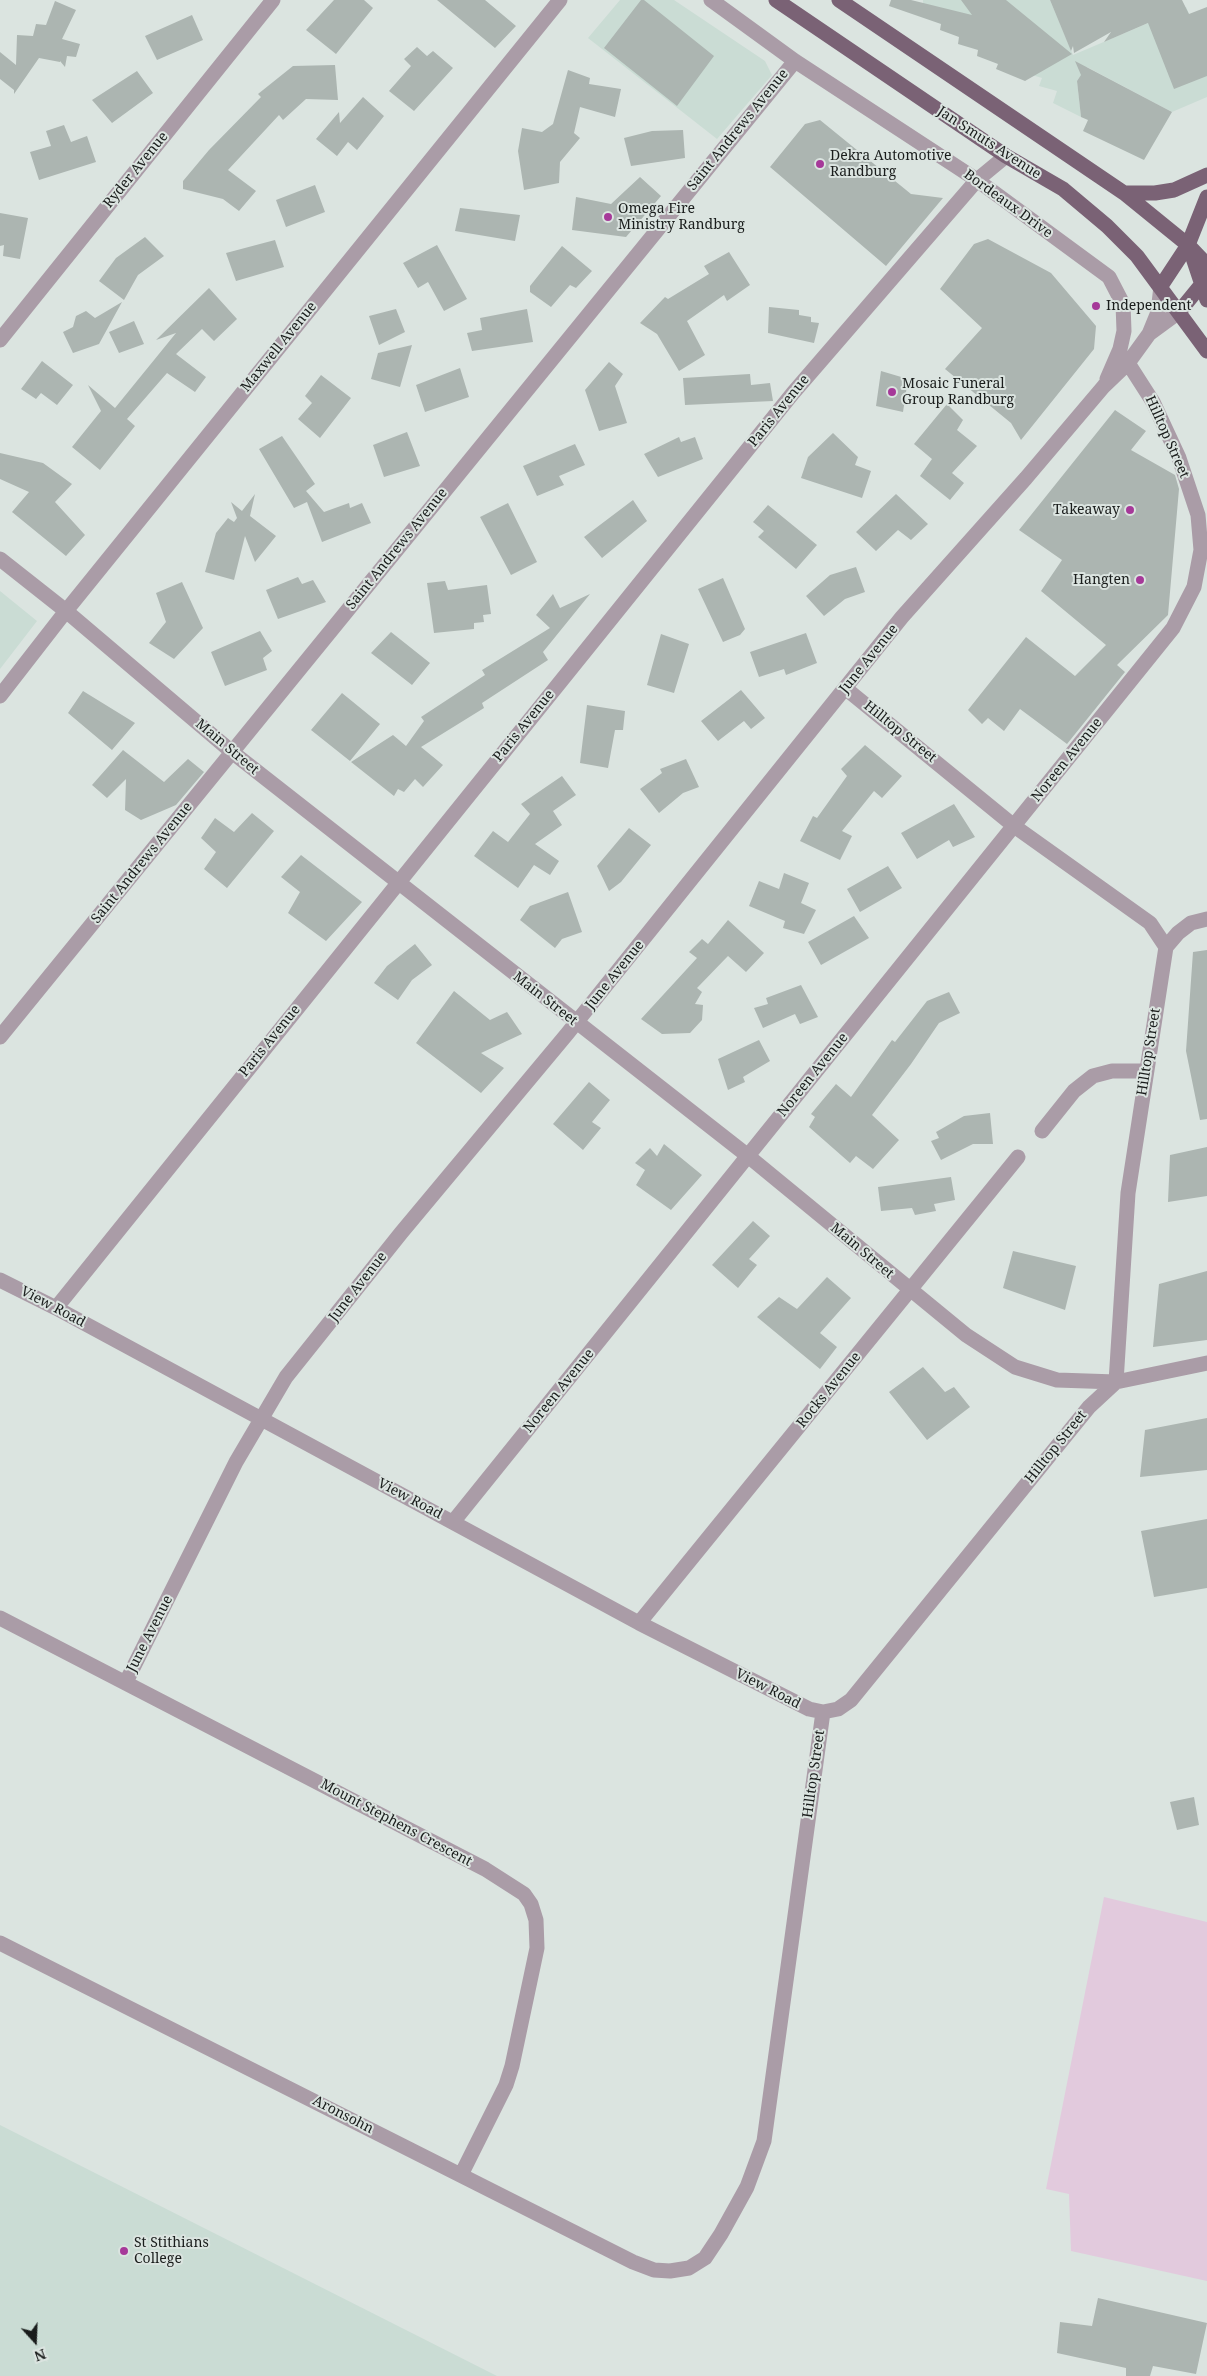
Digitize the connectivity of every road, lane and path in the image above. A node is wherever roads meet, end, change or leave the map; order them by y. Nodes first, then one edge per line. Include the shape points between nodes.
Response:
1 (273, 0) edge
2 (560, 0) edge
3 (711, 0) edge
4 (776, 0) edge
5 (839, 0) edge
6 (795, 61) junction
7 (1006, 156) junction
8 (1207, 175) edge
9 (977, 180) junction
10 (1124, 193) junction
11 (1207, 197) edge
12 (1188, 245) junction
13 (1207, 266) edge
14 (1161, 286) junction
15 (1205, 288) edge
16 (1179, 312) junction
17 (1148, 334) junction
18 (0, 340) edge
19 (1207, 351) edge
20 (1128, 363) junction
21 (1104, 386) junction
22 (0, 559) edge
23 (66, 611) junction
24 (1173, 628) joint
25 (845, 688) junction
26 (0, 696) edge
27 (232, 752) junction
28 (1014, 826) junction
29 (397, 883) junction
30 (1207, 919) edge
31 (1166, 947) junction
32 (576, 1023) junction
33 (0, 1037) edge
34 (1146, 1071) junction
35 (1042, 1131) dead end
36 (748, 1156) junction
37 (1018, 1156) dead end
38 (0, 1280) edge
39 (910, 1290) junction
40 (56, 1308) junction
41 (1207, 1364) edge
42 (1116, 1382) junction
43 (260, 1419) junction
44 (453, 1522) junction
45 (0, 1618) edge
46 (639, 1623) junction
47 (126, 1682) junction
48 (823, 1712) junction
49 (0, 1943) edge
50 (461, 2175) junction
51 (689, 2268) joint

1 - 18 street, Ryder Avenue
2 - 23 street, Maxwell Avenue
3 - 6 street, Bordeaux Drive
4 - 7 main road, Jan Smuts Avenue
5 - 10 main road
6 - 9 street, Bordeaux Drive
6 - 27 street, Saint Andrews Avenue
7 - 9 street, Paris Avenue
7 - 14 main road, Jan Smuts Avenue via 1062,189 1107,226
8 - 10 main road via 1174,190
9 - 21 street, Bordeaux Drive via 1109,277 1123,304 1124,331
9 - 29 street, Paris Avenue via 793,394
10 - 12 main road
11 - 12 main road
12 - 13 main road
12 - 14 main road
12 - 15 main road
14 - 16 main road, Jan Smuts Avenue
14 - 17 street, June Avenue via 1158,312
15 - 16 main road
16 - 17 street, June Avenue
16 - 19 main road, Jan Smuts Avenue
17 - 20 street, June Avenue
20 - 21 street, June Avenue
20 - 24 street, Hilltop Street via 1153,402 1168,434 1198,515 1201,550 1194,586
21 - 25 street, June Avenue via 902,617
22 - 23 street, Main Street
23 - 26 street, Maxwell Avenue
23 - 27 street, Main Street
24 - 28 street, Noreen Avenue
25 - 28 street, Hilltop Street
25 - 32 street, June Avenue
27 - 29 street, Main Street
27 - 33 street, Saint Andrews Avenue
28 - 31 street, Hilltop Street via 1150,923
28 - 36 street, Noreen Avenue
29 - 32 street, Main Street
29 - 40 street, Paris Avenue
30 - 31 street via 1191,923
31 - 34 street, Hilltop Street
32 - 36 street, Main Street
32 - 43 street, June Avenue via 286,1377
34 - 35 street via 1112,1071 1093,1076 1074,1091
34 - 42 street, Hilltop Street via 1128,1193
36 - 39 street, Main Street
36 - 44 street, Noreen Avenue
37 - 39 street, Rocks Avenue
38 - 40 street, View Road
39 - 42 street, Main Street via 966,1335 1015,1366 1057,1380
39 - 46 street, Rocks Avenue
40 - 43 street, View Road
41 - 42 street, Main Street
42 - 48 street, Hilltop Street via 1089,1407 851,1700 838,1709
43 - 44 street, View Road
43 - 47 street, June Avenue
44 - 46 street, View Road
45 - 47 street, Mount Stephens Crescent
46 - 48 street, View Road via 809,1709
47 - 50 street, Mount Stephens Crescent via 486,1869 524,1894 531,1904 536,1920 537,1948 512,2066 506,2085
48 - 51 street, Hilltop Street via 764,2141 747,2187 721,2234 704,2258
49 - 50 street, Aronsohn
50 - 51 street, Aronsohn via 634,2262 654,2270

